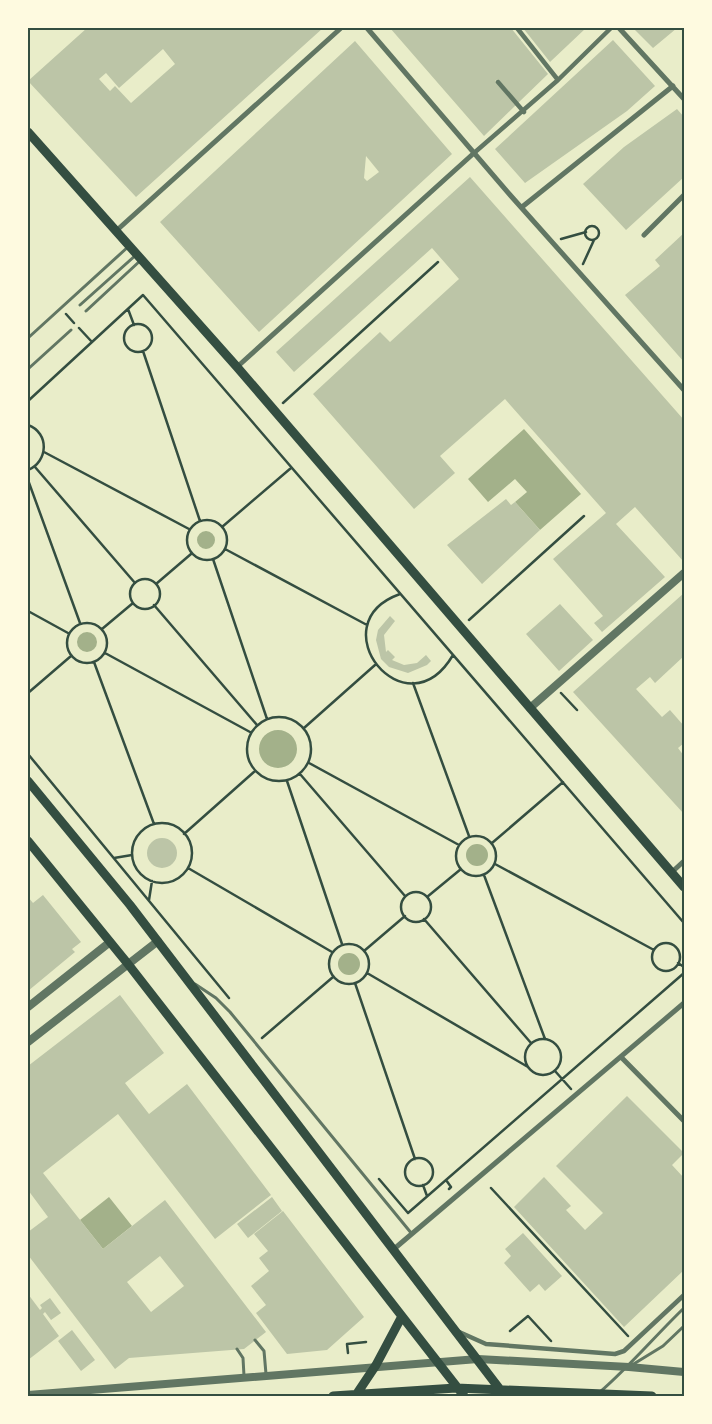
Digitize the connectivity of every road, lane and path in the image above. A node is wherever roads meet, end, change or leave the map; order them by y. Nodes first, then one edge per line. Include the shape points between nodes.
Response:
1 (341, 28) edge
2 (367, 28) edge
3 (517, 28) edge
4 (612, 28) edge
5 (619, 28) edge
6 (558, 80) junction
7 (498, 82) dead end
8 (673, 86) junction
9 (684, 99) edge
10 (524, 112) junction
11 (28, 132) edge
12 (474, 153) junction
13 (684, 195) edge
14 (522, 207) junction
15 (116, 231) junction
16 (586, 232) junction
17 (644, 235) dead end
18 (594, 240) junction
19 (553, 242) junction
20 (129, 246) junction
21 (139, 257) junction
22 (438, 262) dead end
23 (580, 272) junction
24 (80, 305) dead end
25 (128, 309) junction
26 (86, 311) dead end
27 (134, 325) junction
28 (71, 330) dead end
29 (28, 338) edge
30 (143, 351) junction
31 (237, 368) junction
32 (28, 369) edge
33 (684, 390) edge
34 (28, 401) edge
35 (274, 411) junction
36 (28, 425) edge
37 (44, 452) junction
38 (35, 467) junction
39 (292, 468) junction
40 (28, 470) edge
41 (28, 480) edge
42 (584, 516) dead end
43 (200, 521) junction
44 (222, 527) junction
45 (189, 530) junction
46 (225, 549) junction
47 (191, 554) junction
48 (213, 559) junction
49 (684, 572) edge
50 (135, 583) junction
51 (156, 584) junction
52 (400, 594) junction
53 (133, 603) junction
54 (154, 605) junction
55 (28, 611) edge
56 (80, 623) junction
57 (368, 625) junction
58 (461, 628) junction
59 (102, 629) junction
60 (68, 633) junction
61 (104, 653) junction
62 (453, 655) junction
63 (71, 656) junction
64 (94, 662) junction
65 (375, 665) junction
66 (412, 683) junction
67 (555, 686) junction
68 (28, 693) edge
69 (530, 708) junction
70 (577, 710) dead end
71 (267, 719) junction
72 (257, 725) junction
73 (304, 728) junction
74 (251, 732) junction
75 (28, 754) edge
76 (309, 763) junction
77 (255, 771) junction
78 (300, 774) junction
79 (287, 780) junction
80 (28, 781) edge
81 (563, 782) junction
82 (154, 824) junction
83 (184, 834) junction
84 (469, 836) junction
85 (28, 841) edge
86 (492, 843) junction
87 (459, 845) junction
88 (132, 855) junction
89 (114, 858) junction
90 (684, 861) edge
91 (495, 864) junction
92 (188, 868) junction
93 (460, 869) junction
94 (672, 872) junction
95 (484, 875) junction
96 (152, 882) junction
97 (684, 887) edge
98 (405, 896) junction
99 (427, 897) junction
100 (149, 900) junction
101 (405, 916) junction
102 (424, 919) junction
103 (684, 923) edge
104 (158, 941) junction
105 (110, 942) junction
106 (342, 944) junction
107 (654, 950) junction
108 (364, 951) junction
109 (332, 952) junction
110 (678, 963) junction
111 (128, 964) junction
112 (684, 967) edge
113 (367, 973) junction
114 (684, 973) edge
115 (183, 974) junction
116 (333, 977) junction
117 (356, 983) junction
118 (231, 1000) dead end
119 (684, 1003) edge
120 (28, 1007) edge
121 (256, 1030) dead end
122 (262, 1038) junction
123 (545, 1039) junction
124 (28, 1042) edge
125 (531, 1043) junction
126 (269, 1045) dead end
127 (621, 1057) junction
128 (528, 1067) junction
129 (555, 1071) junction
130 (562, 1079) junction
131 (576, 1095) junction
132 (684, 1121) edge
133 (415, 1159) junction
134 (376, 1175) dead end
135 (446, 1180) junction
136 (424, 1185) junction
137 (451, 1187) dead end
138 (492, 1188) dead end
139 (427, 1196) junction
140 (412, 1234) junction
141 (394, 1249) junction
142 (684, 1295) edge
143 (684, 1308) edge
144 (402, 1318) junction
145 (684, 1326) edge
146 (456, 1330) junction
147 (510, 1331) dead end
148 (628, 1338) dead end
149 (255, 1340) dead end
150 (366, 1342) dead end
151 (554, 1344) dead end
152 (237, 1349) dead end
153 (348, 1353) dead end
154 (478, 1359) junction
155 (435, 1362) junction
156 (376, 1365) junction
157 (629, 1366) junction
158 (684, 1372) edge
159 (266, 1374) junction
160 (244, 1376) junction
161 (456, 1388) junction
162 (499, 1388) junction
163 (356, 1394) junction
164 (28, 1395) edge
165 (597, 1395) edge
166 (332, 1396) edge
167 (464, 1396) edge
168 (505, 1396) edge
169 (652, 1396) edge

1 - 15 street
2 - 12 street
3 - 6 street
4 - 6 street
5 - 8 street
6 - 10 street
7 - 10 street
8 - 9 street
8 - 14 street
10 - 12 street
11 - 15 main road
12 - 14 street
12 - 31 street
13 - 17 street
14 - 19 street
15 - 20 main road
16 - 18 path via 588,238
16 - 18 path via 590,227 596,228 599,234
16 - 19 path
18 - 23 path
19 - 23 street
20 - 21 main road
20 - 29 lane
21 - 24 lane
21 - 26 lane
21 - 31 main road
22 - 35 path
23 - 33 street
25 - 27 path
25 - 34 path
25 - 39 path via 143,295
27 - 30 path via 144,326 151,334 150,344
27 - 30 path via 125,333 126,344 135,351
28 - 32 lane
30 - 43 path
31 - 35 main road
35 - 58 main road
36 - 37 path via 42,438
37 - 38 path
37 - 45 path
38 - 40 path
38 - 50 path
39 - 44 path
39 - 52 path
41 - 56 path
42 - 58 path
43 - 44 path via 213,521
43 - 45 path
44 - 46 path via 227,539
45 - 47 path via 186,542
46 - 48 path
46 - 57 path
47 - 48 path via 203,560
47 - 51 path
48 - 71 path
49 - 67 street
50 - 51 path via 148,579
50 - 53 path via 130,594
51 - 54 path via 160,595
52 - 57 path via 382,603
52 - 62 path
53 - 54 path via 144,608
53 - 59 path
54 - 72 path
55 - 60 path
56 - 59 path via 92,623
56 - 60 path
57 - 65 path via 366,646
58 - 69 main road
59 - 61 path via 107,642
60 - 63 path via 66,645
61 - 64 path
61 - 74 path
62 - 66 path via 439,673
62 - 81 path
63 - 64 path via 80,662
63 - 68 path
64 - 82 path
65 - 66 path via 394,680
65 - 73 path
66 - 84 path
67 - 69 street
67 - 70 path
69 - 94 main road
71 - 72 path
71 - 73 path via 286,717
72 - 74 path
73 - 76 path via 310,742
74 - 77 path via 247,757
75 - 89 path
76 - 78 path
76 - 87 path
77 - 79 path via 272,781
77 - 83 path
78 - 79 path
78 - 98 path
79 - 106 path
80 - 104 main road
81 - 86 path
81 - 103 path
82 - 83 path via 170,825
82 - 88 path via 138,836
83 - 92 path via 192,850
84 - 86 path via 482,836
84 - 87 path
85 - 105 main road
86 - 91 path via 496,851
87 - 93 path via 456,858
88 - 89 path
88 - 96 path via 138,871
89 - 100 path
90 - 94 street
91 - 95 path
91 - 107 path
92 - 96 path via 176,880
92 - 109 path
93 - 95 path via 469,875
93 - 99 path
94 - 97 main road
95 - 123 path
96 - 100 path
98 - 99 path via 419,892
98 - 101 path via 401,906
99 - 102 path via 430,906
100 - 118 path
101 - 102 path via 414,921
101 - 108 path
102 - 125 path
104 - 111 street
104 - 115 main road
105 - 111 main road
105 - 120 street
106 - 108 path via 353,944
106 - 109 path
107 - 110 path via 662,944 671,944 679,952
107 - 110 path via 652,960 659,969 670,970
108 - 113 path via 369,961
109 - 116 path via 328,968
110 - 112 path
111 - 124 street
111 - 144 main road
113 - 117 path
113 - 128 path
114 - 130 path
115 - 140 lane via 230,1012
115 - 141 main road
116 - 117 path via 344,984
116 - 122 path
117 - 133 path
119 - 127 street
121 - 122 path
122 - 126 path
123 - 125 path
123 - 129 path via 554,1043 561,1052 561,1062
125 - 128 path via 526,1052
127 - 131 street
127 - 132 street
128 - 129 path via 541,1075
129 - 130 path
130 - 131 path
130 - 135 path
131 - 140 street
133 - 136 path via 424,1159 432,1167 431,1178
133 - 136 path via 407,1164 405,1175 412,1184
134 - 139 path via 408,1213
135 - 137 path
135 - 139 path
136 - 139 path
138 - 148 path
140 - 141 street
141 - 146 main road
142 - 146 street via 624,1351 615,1354 486,1344
143 - 157 lane
144 - 155 main road
144 - 156 main road
145 - 157 lane via 663,1346
146 - 154 main road
147 - 151 path via 528,1316
149 - 159 lane via 264,1351
150 - 153 path via 347,1344
152 - 160 lane via 243,1358
154 - 155 street
154 - 157 street
154 - 162 main road
155 - 156 street
155 - 161 main road
156 - 159 street
156 - 163 main road
157 - 158 street
157 - 165 lane
159 - 160 street
160 - 164 street
161 - 162 main road
161 - 163 main road
161 - 167 main road
162 - 165 main road
162 - 168 main road
163 - 166 main road
165 - 169 main road

